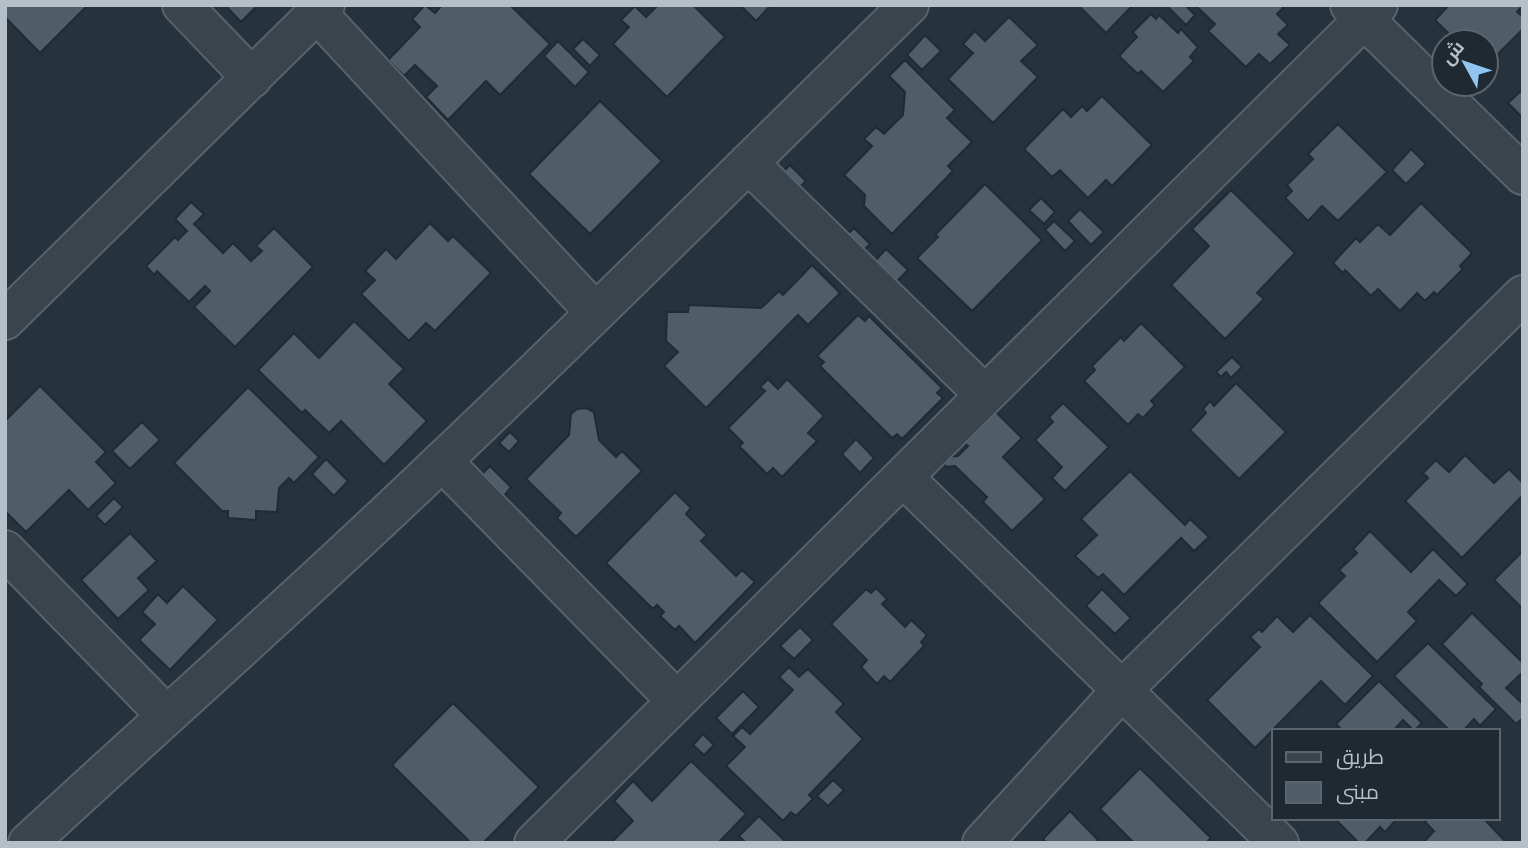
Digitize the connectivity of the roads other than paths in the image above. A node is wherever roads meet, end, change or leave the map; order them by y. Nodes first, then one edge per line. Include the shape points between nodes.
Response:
1 (182, 5) edge
2 (909, 5) edge
3 (321, 9) edge
4 (1364, 10) edge
5 (252, 78) junction
6 (748, 163) junction
7 (1523, 175) edge
8 (1523, 295) edge
9 (595, 312) junction
10 (5, 320) edge
11 (985, 396) junction
12 (442, 461) junction
13 (903, 477) junction
14 (5, 550) edge
15 (1121, 691) junction
16 (677, 701) junction
17 (166, 715) junction
18 (27, 843) edge
19 (534, 843) edge
20 (982, 843) edge
21 (1279, 843) edge

1 - 5 street
2 - 6 street
3 - 5 street
3 - 9 street
4 - 7 street
4 - 11 street
5 - 10 street
6 - 9 street
6 - 11 street
8 - 15 street
9 - 12 street
11 - 13 street
12 - 16 street
12 - 17 street
13 - 15 street
13 - 16 street
14 - 17 street
15 - 20 street
15 - 21 street
16 - 19 street
17 - 18 street

